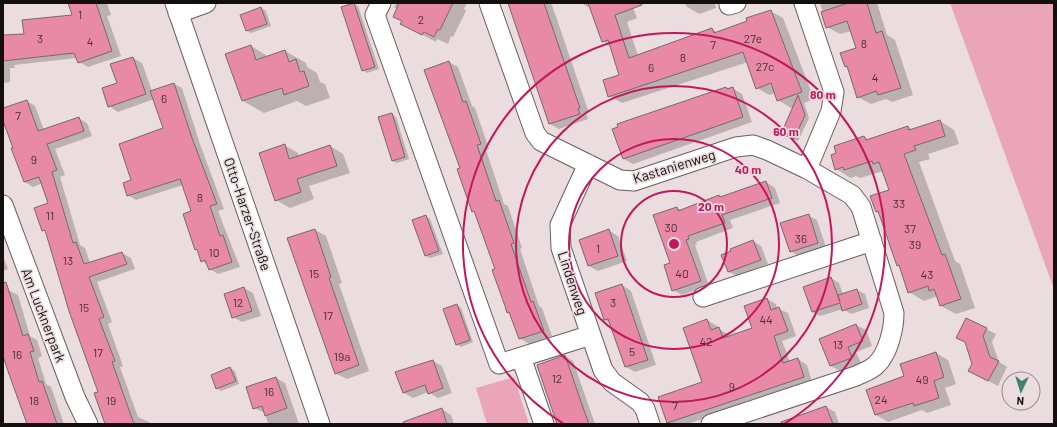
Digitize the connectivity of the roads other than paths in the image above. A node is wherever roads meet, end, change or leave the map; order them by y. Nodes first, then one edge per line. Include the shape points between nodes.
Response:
1 (206, 3) edge
2 (381, 3) edge
3 (489, 3) edge
4 (804, 3) edge
5 (177, 8) edge
6 (588, 164) junction
7 (807, 169) junction
8 (3, 205) edge
9 (872, 241) junction
10 (703, 297) dead end
11 (591, 335) junction
12 (521, 357) junction
13 (88, 424) edge
14 (320, 424) edge
15 (544, 424) edge
16 (650, 424) edge
17 (711, 424) edge

1 - 5 street
2 - 12 street via 375,15 499,364
3 - 6 street, Kastanienweg via 535,133 541,140
4 - 7 street via 834,92 831,111
5 - 14 street, Otto-Harzer-Straße
6 - 7 street, Kastanienweg via 620,180 634,181 736,146 754,145
6 - 11 street, Lindenweg via 560,225 561,248
7 - 9 street, Kastanienweg via 852,195 861,207
8 - 13 street, Am Lucknerpark via 75,397
9 - 10 street
9 - 17 street, Kastanienweg via 894,312 894,323 888,344 876,366 856,376
11 - 12 street
11 - 16 street, Lindenweg via 604,370 612,382 640,402
12 - 15 street

